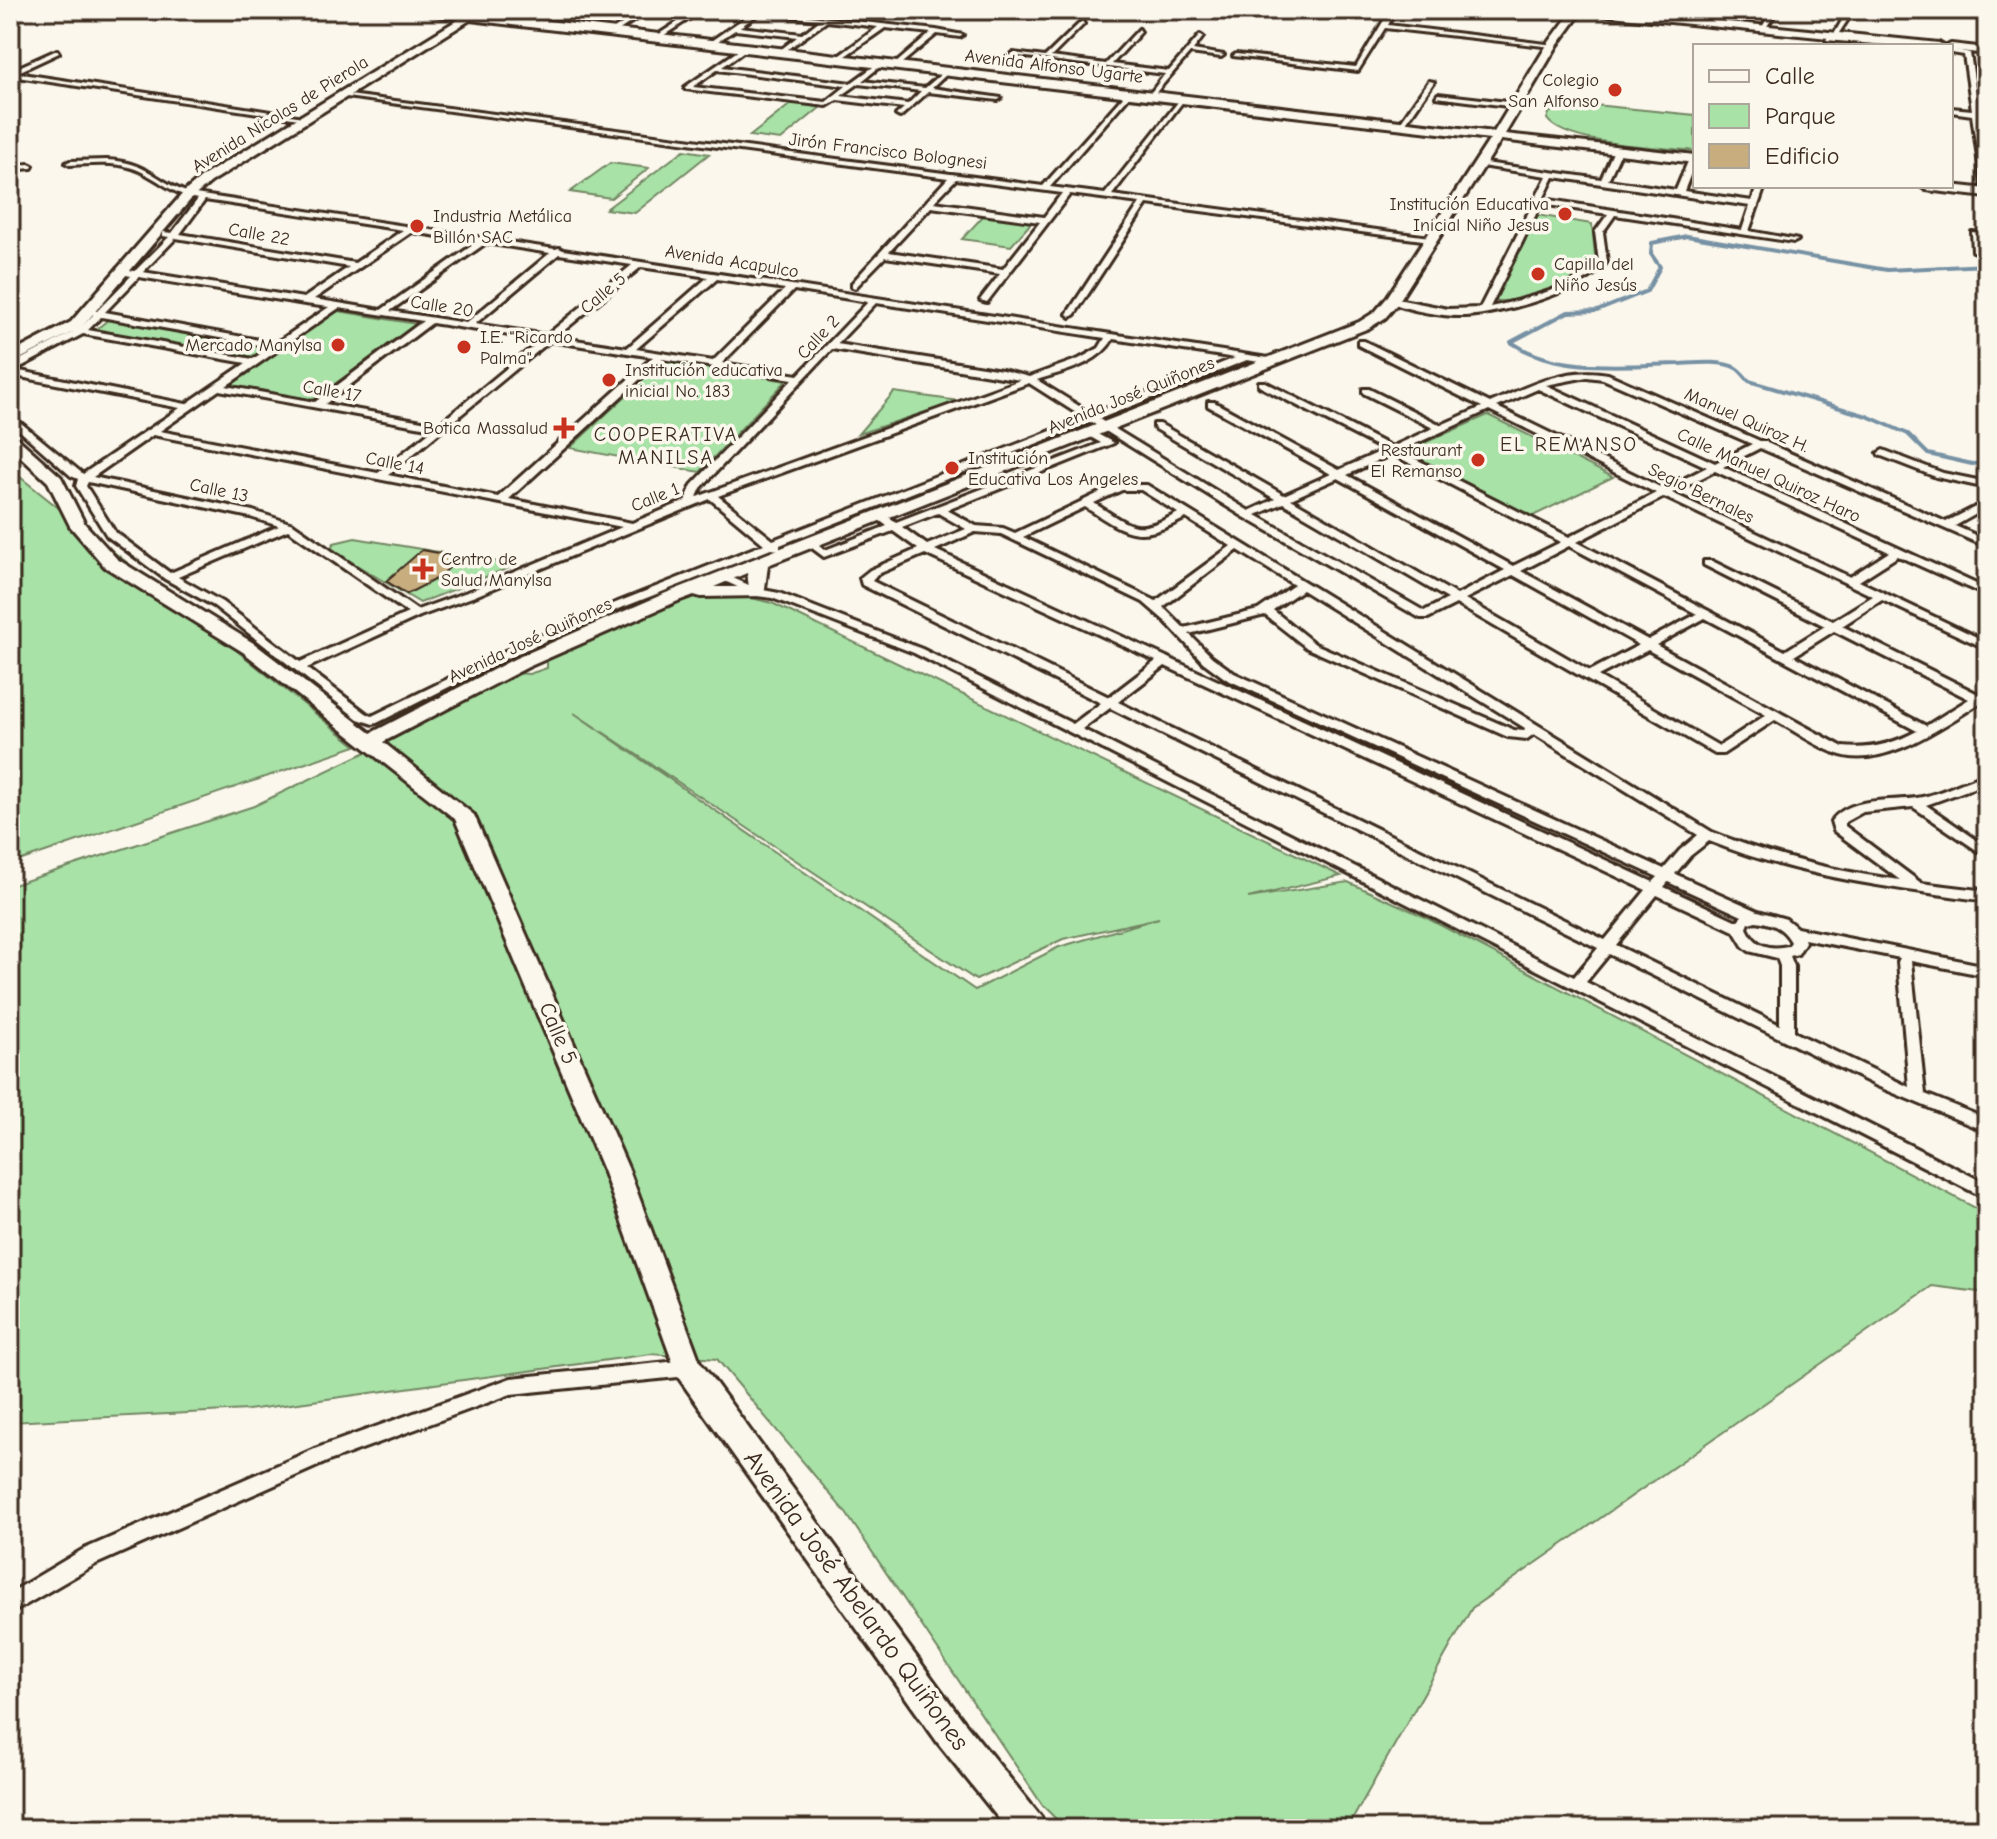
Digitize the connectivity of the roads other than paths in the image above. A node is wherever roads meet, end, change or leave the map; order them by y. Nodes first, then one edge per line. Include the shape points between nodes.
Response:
1 (408, 10) edge
2 (647, 10) edge
3 (700, 10) edge
4 (1393, 10) edge
5 (1775, 10) edge
6 (1851, 10) edge
7 (759, 11) edge
8 (1605, 11) edge
9 (1576, 12) edge
10 (474, 14) edge
11 (826, 19) junction
12 (1082, 23) dead end
13 (883, 26) junction
14 (1383, 26) junction
15 (734, 28) junction
16 (1763, 28) junction
17 (1139, 31) dead end
18 (936, 32) junction
19 (611, 33) junction
20 (960, 35) dead end
21 (803, 36) junction
22 (1200, 37) dead end
23 (1832, 37) junction
24 (656, 38) junction
25 (1865, 42) edge
26 (710, 44) junction
27 (1902, 44) edge
28 (1552, 45) junction
29 (745, 48) junction
30 (1953, 49) edge
31 (1953, 50) edge
32 (1189, 51) junction
33 (1987, 51) edge
34 (57, 52) dead end
35 (781, 52) junction
36 (1013, 55) dead end
37 (1221, 55) dead end
38 (1236, 56) dead end
39 (838, 59) junction
40 (1046, 59) junction
41 (880, 64) junction
42 (897, 65) junction
43 (1108, 65) junction
44 (715, 68) junction
45 (947, 71) junction
46 (10, 73) edge
47 (1171, 73) junction
48 (1431, 82) dead end
49 (855, 83) junction
50 (927, 90) junction
51 (1129, 93) junction
52 (1152, 95) junction
53 (342, 96) junction
54 (1438, 96) dead end
55 (836, 98) junction
56 (998, 98) dead end
57 (1182, 99) junction
58 (1516, 105) junction
59 (909, 106) junction
60 (1953, 110) edge
61 (1977, 113) junction
62 (900, 115) dead end
63 (306, 118) junction
64 (1400, 125) junction
65 (1498, 137) junction
66 (1618, 150) junction
67 (1693, 159) edge
68 (1984, 159) edge
69 (1693, 161) edge
70 (70, 163) dead end
71 (1481, 164) junction
72 (29, 166) dead end
73 (10, 168) edge
74 (1552, 174) junction
75 (954, 176) junction
76 (1603, 182) junction
77 (1045, 188) junction
78 (1760, 188) edge
79 (1943, 188) edge
80 (1068, 191) junction
81 (1679, 193) junction
82 (1987, 193) edge
83 (188, 195) junction
84 (1107, 196) junction
85 (203, 197) junction
86 (1145, 201) junction
87 (1539, 201) junction
88 (929, 204) junction
89 (1755, 204) junction
90 (1613, 212) junction
91 (1046, 220) junction
92 (409, 230) junction
93 (1745, 232) junction
94 (158, 233) junction
95 (174, 236) junction
96 (1987, 236) edge
97 (1430, 239) junction
98 (1794, 240) dead end
99 (483, 241) junction
100 (559, 250) junction
101 (1977, 251) dead end
102 (883, 254) junction
103 (640, 263) junction
104 (355, 266) junction
105 (1006, 272) junction
106 (130, 273) junction
107 (716, 275) junction
108 (855, 285) dead end
109 (793, 286) junction
110 (875, 299) junction
111 (984, 300) dead end
112 (305, 301) junction
113 (1392, 301) junction
114 (336, 306) junction
115 (1483, 311) junction
116 (93, 312) junction
117 (382, 313) junction
118 (1071, 314) dead end
119 (430, 320) junction
120 (467, 326) junction
121 (76, 330) junction
122 (1111, 335) junction
123 (549, 338) junction
124 (1361, 343) dead end
125 (279, 346) junction
126 (831, 346) junction
127 (629, 351) junction
128 (660, 356) junction
129 (1246, 357) junction
130 (10, 360) edge
131 (1272, 361) junction
132 (255, 362) junction
133 (716, 364) junction
134 (10, 370) edge
135 (802, 378) junction
136 (1030, 380) junction
137 (1262, 384) dead end
138 (1538, 385) junction
139 (217, 387) junction
140 (1366, 391) dead end
141 (1211, 404) dead end
142 (317, 405) junction
143 (188, 407) junction
144 (1490, 408) junction
145 (10, 417) edge
146 (1094, 426) junction
147 (1157, 426) dead end
148 (440, 427) junction
149 (1442, 429) junction
150 (152, 432) junction
151 (10, 439) edge
152 (1762, 443) junction
153 (1392, 451) junction
154 (1883, 453) dead end
155 (1712, 467) junction
156 (1336, 475) junction
157 (707, 476) junction
158 (380, 477) junction
159 (84, 478) junction
160 (1987, 485) edge
161 (125, 487) junction
162 (727, 488) junction
163 (1662, 492) junction
164 (711, 495) junction
165 (949, 496) junction
166 (1284, 498) junction
167 (501, 500) junction
168 (689, 503) junction
169 (1086, 503) junction
170 (1987, 504) edge
171 (92, 505) junction
172 (938, 509) junction
173 (1185, 514) junction
174 (879, 515) junction
175 (1248, 515) junction
176 (289, 526) junction
177 (632, 526) junction
178 (894, 526) junction
179 (1947, 526) junction
180 (974, 529) junction
181 (1014, 537) junction
182 (809, 542) junction
183 (1570, 542) junction
184 (1987, 544) edge
185 (1237, 546) junction
186 (776, 548) junction
187 (926, 550) junction
188 (1896, 552) junction
189 (761, 560) junction
190 (1708, 563) dead end
191 (1511, 571) junction
192 (169, 577) junction
193 (722, 577) junction
194 (1851, 581) junction
195 (1301, 585) junction
196 (758, 592) junction
197 (1987, 593) edge
198 (1881, 596) junction
199 (672, 597) junction
200 (1456, 599) junction
201 (1157, 606) junction
202 (1266, 610) junction
203 (416, 614) junction
204 (1705, 614) junction
205 (1833, 627) junction
206 (1182, 632) junction
207 (1648, 646) junction
208 (1987, 646) edge
209 (1786, 656) junction
210 (1164, 661) junction
211 (301, 666) junction
212 (1590, 676) junction
213 (1982, 697) edge
214 (1109, 703) junction
215 (1775, 715) junction
216 (1532, 728) junction
217 (1073, 730) junction
218 (1926, 731) junction
219 (368, 742) junction
220 (1987, 778) edge
221 (1915, 803) junction
222 (1707, 835) junction
223 (1987, 853) edge
224 (1666, 876) junction
225 (1918, 886) junction
226 (1655, 889) junction
227 (1987, 896) edge
228 (1755, 916) junction
229 (1740, 928) junction
230 (1796, 937) junction
231 (1607, 947) junction
232 (1782, 954) junction
233 (1905, 962) junction
234 (1987, 971) edge
235 (1987, 978) edge
236 (1576, 984) junction
237 (1787, 1035) junction
238 (1918, 1097) junction
239 (1987, 1126) edge
240 (1987, 1192) edge
241 (688, 1368) junction
242 (10, 1604) edge
243 (1029, 1829) edge

1 - 10 street, Avenida Alfonso Ugarte
2 - 19 street
3 - 24 street
4 - 14 street
5 - 16 street
6 - 23 street
7 - 11 street
7 - 15 street
8 - 9 street, Avenida José Quiñones
8 - 16 street, Avenida José Quiñones
9 - 28 street, Avenida José Quiñones
10 - 19 street, Avenida Alfonso Ugarte
10 - 53 street, Avenida Nicolas de Pierola
11 - 13 street
11 - 21 street
12 - 40 street
13 - 18 street
13 - 39 street
14 - 28 street
14 - 38 street via 1358,69
15 - 21 street
15 - 26 street
16 - 23 street, Avenida José Quiñones
17 - 43 street
18 - 20 street
18 - 42 street
19 - 24 street, Avenida Alfonso Ugarte
21 - 35 street
22 - 32 street
23 - 25 street, Avenida José Quiñones
24 - 26 street, Avenida Alfonso Ugarte
25 - 27 street, Avenida José Quiñones
26 - 29 street, Avenida Alfonso Ugarte
28 - 58 street, Avenida José Quiñones
29 - 35 street, Avenida Alfonso Ugarte
29 - 44 street
30 - 33 street
31 - 61 street via 1967,53
32 - 37 street
32 - 47 street
34 - 46 street
35 - 39 street, Avenida Alfonso Ugarte
36 - 40 street
39 - 41 street, Avenida Alfonso Ugarte
40 - 43 street
41 - 42 street, Avenida Alfonso Ugarte
41 - 49 street
42 - 45 street, Avenida Alfonso Ugarte
43 - 47 street
44 - 49 street
44 - 55 street via 687,88 818,104
45 - 50 street
45 - 51 street, Avenida Alfonso Ugarte
46 - 63 street
47 - 52 street
48 - 64 street
49 - 50 street
49 - 55 street
50 - 56 street
50 - 59 street
51 - 52 street, Avenida Alfonso Ugarte
51 - 77 street
52 - 57 street, Avenida Alfonso Ugarte
53 - 63 street, Avenida Nicolas de Pierola
53 - 75 street, Jirón Francisco Bolognesi
54 - 58 street
55 - 59 street
57 - 64 street, Avenida Alfonso Ugarte
57 - 84 street
58 - 65 street, Avenida José Quiñones
59 - 62 street
60 - 61 street
61 - 68 street
63 - 83 street, Avenida Nicolas de Pierola
64 - 65 street, Avenida Alfonso Ugarte
65 - 66 street, Avenida Alfonso Ugarte
65 - 71 street, Avenida José Quiñones
66 - 67 street, Avenida Alfonso Ugarte
66 - 76 street
68 - 82 street
69 - 81 street
70 - 83 street, Avenida Acapulco via 137,167
71 - 74 street
71 - 97 street, Avenida José Quiñones
72 - 73 street
74 - 76 street
74 - 87 street
75 - 77 street, Jirón Francisco Bolognesi
75 - 88 street
76 - 81 street
77 - 80 street, Jirón Francisco Bolognesi
78 - 89 street
79 - 82 street
80 - 84 street, Jirón Francisco Bolognesi
80 - 91 street
81 - 89 street
83 - 85 street, Avenida Acapulco
83 - 94 street, Avenida Nicolas de Pierola
84 - 86 street, Jirón Francisco Bolognesi
85 - 92 street, Avenida Acapulco
85 - 95 street
86 - 97 street, Jirón Francisco Bolognesi
86 - 118 street
87 - 90 street
87 - 115 street
88 - 91 street
88 - 102 street
89 - 93 street
90 - 93 street
90 - 115 street via 1599,232 1604,257 1599,269 1563,288
91 - 105 street
92 - 99 street, Avenida Acapulco
92 - 104 street
93 - 98 street
94 - 95 street, Calle 22
94 - 106 street, Avenida Nicolas de Pierola
95 - 104 street, Calle 22
95 - 106 street
96 - 101 street via 1975,234
97 - 113 street, Avenida José Quiñones
99 - 100 street, Avenida Acapulco
99 - 117 street
100 - 103 street, Avenida Acapulco
100 - 120 street
102 - 105 street
102 - 108 street
103 - 107 street, Avenida Acapulco
103 - 123 street, Calle 5
104 - 112 street
105 - 111 street
106 - 112 street, Calle 20
106 - 116 street, Avenida Nicolas de Pierola
107 - 109 street, Avenida Acapulco
107 - 127 street
109 - 110 street, Avenida Acapulco
109 - 133 street
110 - 122 street, Avenida Acapulco
110 - 126 street, Calle 2
112 - 114 street, Calle 20
113 - 115 street via 1453,312
113 - 131 street, Avenida José Quiñones via 1364,325
114 - 117 street, Calle 20
114 - 125 street
116 - 121 street, Avenida Nicolas de Pierola
116 - 125 street
117 - 119 street, Calle 20
119 - 120 street, Calle 20
119 - 142 street
120 - 123 street, Calle 20
121 - 130 street, Avenida Nicolas de Pierola
121 - 132 street
121 - 134 street
122 - 129 street, Avenida Acapulco
122 - 136 street, Calle 1 via 1093,356
123 - 127 street, Calle 20
123 - 148 street, Calle 5
124 - 144 street, Segio Bernales
125 - 132 street
126 - 135 street, Calle 2
126 - 136 street
127 - 128 street, Calle 20
128 - 133 street, Calle 20
128 - 167 street
129 - 131 street, Avenida Acapulco
129 - 146 street
131 - 146 street, Avenida José Quiñones
132 - 139 street
133 - 135 street, Calle 20
134 - 143 street
135 - 157 street, Calle 2
136 - 146 street
136 - 162 street, Calle 1
137 - 153 street
138 - 144 street, Manuel Quiroz H.
138 - 152 street, Manuel Quiroz H. via 1567,375 1605,376
138 - 155 street, Calle Manuel Quiroz Haro
139 - 142 street, Calle 17
139 - 143 street
140 - 149 street
141 - 156 street
142 - 148 street, Calle 17
143 - 150 street
144 - 149 street, Manuel Quiroz H.
144 - 163 street, Segio Bernales
145 - 159 street, Calle 13
146 - 165 street, Avenida José Quiñones
146 - 175 street
146 - 186 street
147 - 166 street
148 - 158 street, Calle 5
149 - 153 street, Manuel Quiroz H.
150 - 158 street, Calle 14
150 - 159 street
151 - 219 street, Calle 5 via 55,480 78,526 111,563 249,648
152 - 155 street
152 - 179 street, Manuel Quiroz H.
153 - 156 street, Manuel Quiroz H.
153 - 183 street
154 - 160 street via 1940,475
155 - 163 street
155 - 188 street, Calle Manuel Quiroz Haro
156 - 166 street, Manuel Quiroz H.
156 - 191 street
157 - 162 street
157 - 168 street, Calle 2
158 - 167 street, Calle 14
159 - 161 street, Calle 13
159 - 171 street via 81,486
161 - 171 street via 107,492
161 - 176 street, Calle 13
162 - 164 street, Calle 1
163 - 183 street
163 - 194 street, Segio Bernales
164 - 168 street, Calle 1
164 - 186 street
165 - 172 street
165 - 174 street, Avenida José Quiñones
166 - 175 street, Manuel Quiroz H.
166 - 200 street
167 - 177 street, Calle 14
168 - 177 street, Calle 1
169 - 173 street via 1120,487 1137,486
169 - 173 street via 1143,532
169 - 181 street
170 - 179 street
171 - 192 street via 111,534
172 - 178 street
172 - 180 street
173 - 185 street
174 - 178 street
174 - 182 street, Avenida José Quiñones
175 - 200 street via 1424,616
176 - 192 street
176 - 203 street, Calle 13
177 - 203 street, Calle 1
178 - 182 street via 824,554
178 - 187 street
179 - 184 street, Manuel Quiroz H.
180 - 181 street
180 - 187 street
181 - 201 street
182 - 186 street, Avenida José Quiñones
183 - 191 street
183 - 204 street
185 - 195 street
185 - 201 street
186 - 189 street, Avenida José Quiñones
186 - 211 street via 509,653 378,719 362,716
187 - 210 street
187 - 214 street via 874,572 866,583
188 - 194 street
188 - 197 street, Calle Manuel Quiroz Haro
189 - 193 street, Avenida José Quiñones
189 - 196 street
190 - 205 street
191 - 200 street
191 - 207 street
192 - 211 street via 218,604
193 - 196 street
193 - 199 street, Avenida José Quiñones
194 - 198 street, Segio Bernales
195 - 202 street
195 - 216 street
196 - 199 street via 721,590
196 - 217 street via 821,620 855,625 918,651
198 - 205 street
198 - 208 street, Segio Bernales
199 - 219 street, Avenida José Quiñones via 521,663
200 - 212 street
201 - 206 street
202 - 206 street
202 - 216 street via 1299,639 1321,650 1512,734 1527,735
203 - 211 street, Calle 1
204 - 207 street
204 - 209 street
205 - 209 street
205 - 213 street
206 - 224 street via 1230,676
207 - 212 street
207 - 215 street
209 - 218 street
210 - 214 street
210 - 226 street
212 - 215 street via 1719,751
213 - 218 street
214 - 217 street
214 - 231 street
215 - 218 street via 1840,751 1869,754
216 - 222 street
217 - 236 street
219 - 241 street, Calle 5 via 464,815 616,1170
220 - 221 street
221 - 223 street
221 - 225 street via 1855,811 1838,821 1839,828
222 - 224 street
222 - 225 street via 1771,860
224 - 226 street
224 - 228 street
225 - 227 street
226 - 229 street
226 - 231 street
228 - 229 street
228 - 230 street via 1784,923
229 - 232 street via 1753,947
230 - 232 street via 1793,950
230 - 233 street
230 - 234 street
231 - 236 street
231 - 237 street
232 - 237 street via 1787,966
233 - 235 street
233 - 238 street
236 - 240 street
237 - 238 street
238 - 239 street
241 - 242 street via 511,1386 324,1454 89,1557
241 - 243 street, Avenida José Abelardo Quiñones via 950,1731

